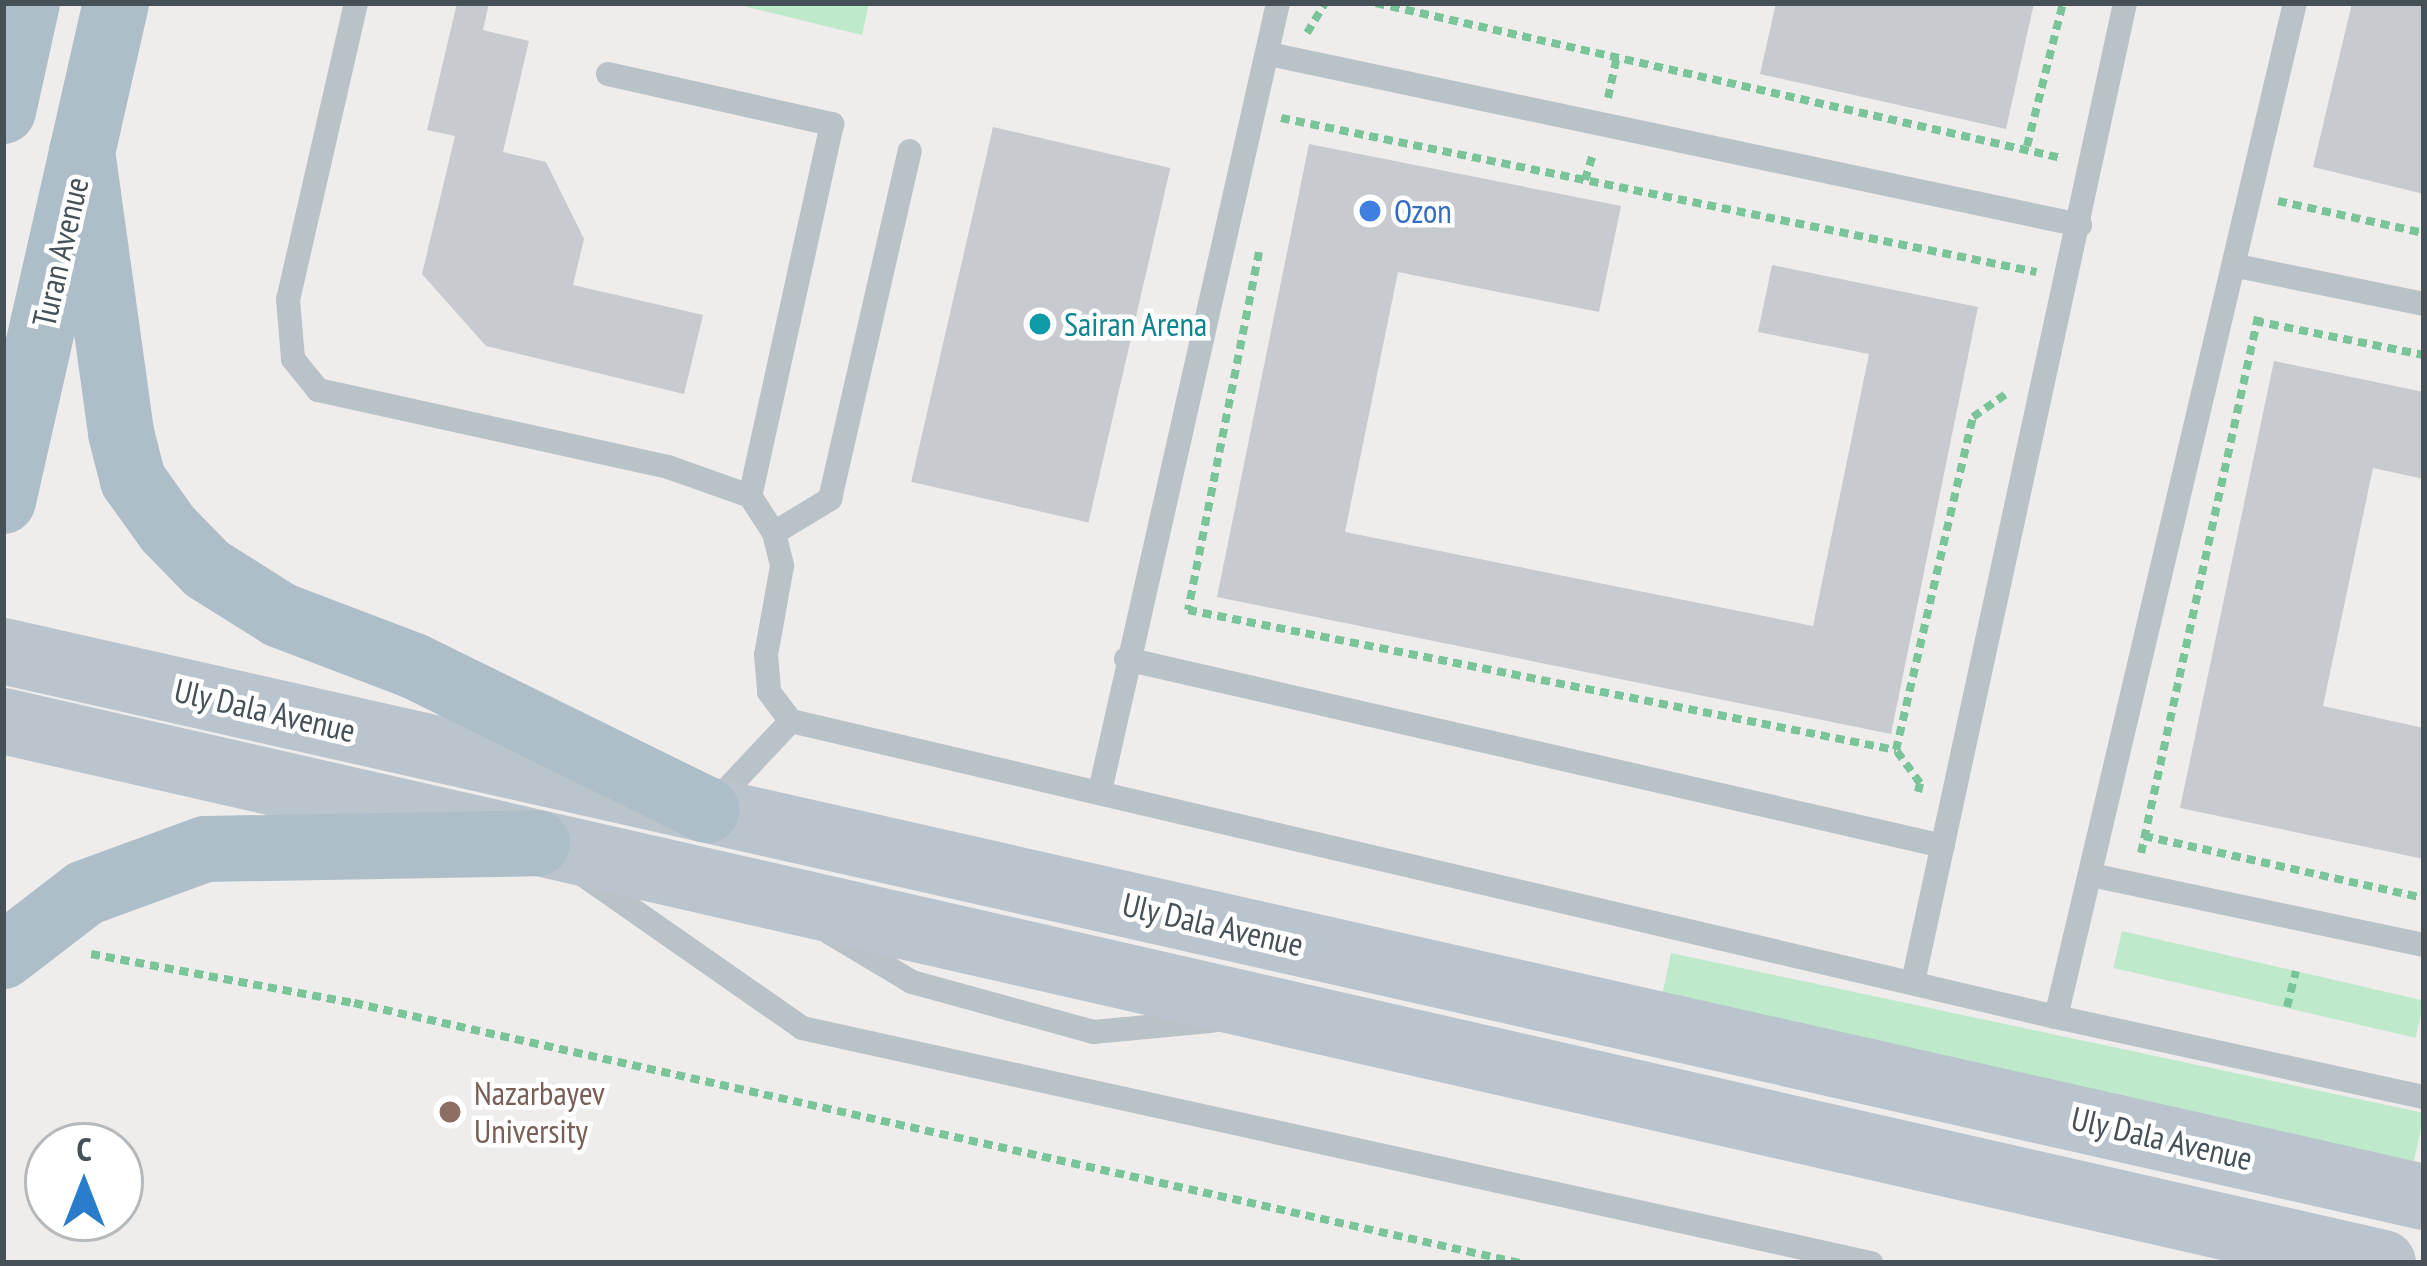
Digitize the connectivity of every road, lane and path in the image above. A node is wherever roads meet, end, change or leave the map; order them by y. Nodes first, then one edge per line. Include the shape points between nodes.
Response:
1 (27, 3) edge
2 (356, 3) edge
3 (1278, 3) edge
4 (1325, 3) edge
5 (1376, 3) edge
6 (2063, 3) edge
7 (2125, 3) edge
8 (2295, 3) edge
9 (118, 9) edge
10 (1269, 54) junction
11 (1297, 63) junction
12 (608, 74) dead end
13 (5, 99) edge
14 (1256, 111) junction
15 (1285, 120) junction
16 (1280, 143) dead end
17 (2026, 146) junction
18 (82, 151) junction
19 (910, 151) dead end
20 (2253, 196) junction
21 (2045, 220) junction
22 (2080, 225) junction
23 (2424, 232) edge
24 (1262, 236) dead end
25 (2237, 266) junction
26 (2034, 271) junction
27 (2066, 280) junction
28 (2031, 294) dead end
29 (2424, 304) edge
30 (2223, 315) junction
31 (2257, 322) junction
32 (2424, 356) edge
33 (2018, 386) dead end
34 (750, 496) junction
35 (3, 501) edge
36 (774, 533) junction
37 (3, 651) edge
38 (1126, 659) junction
39 (3, 721) edge
40 (790, 721) junction
41 (1896, 750) junction
42 (1100, 790) junction
43 (707, 810) junction
44 (2144, 836) junction
45 (1908, 840) junction
46 (537, 843) junction
47 (1943, 846) junction
48 (2091, 875) junction
49 (2134, 882) junction
50 (2424, 898) edge
51 (28, 936) edge
52 (2424, 945) edge
53 (2296, 971) dead end
54 (1913, 982) junction
55 (2287, 1006) dead end
56 (2056, 1017) junction
57 (2424, 1097) edge
58 (2424, 1197) edge
59 (1843, 1260) edge
60 (1520, 1263) edge
61 (1871, 1263) edge
62 (2383, 1263) edge

1 - 13 main road
2 - 34 lane via 287,299 293,359 318,390 668,467
3 - 10 lane
4 - 11 path
5 - 17 path
6 - 17 path
7 - 22 lane
8 - 20 lane
9 - 18 main road, Turan Avenue
10 - 11 lane
10 - 14 lane
11 - 15 path
11 - 21 lane
12 - 34 lane via 832,124
14 - 15 path
14 - 38 lane
15 - 16 path
15 - 26 path
17 - 21 path via 2062,154
18 - 35 main road, Turan Avenue
18 - 43 main road via 122,433 133,480 168,530 207,569 280,615 414,666
19 - 36 lane via 830,499
20 - 23 path
20 - 25 lane
21 - 22 lane
21 - 26 path
22 - 27 lane
24 - 41 path via 1188,610
25 - 29 lane
25 - 30 lane
26 - 27 path
26 - 28 path
27 - 47 lane
30 - 31 path
30 - 48 lane
31 - 32 path
31 - 44 path
33 - 41 path via 1973,417
34 - 36 lane
36 - 40 lane via 782,566 766,655 769,692
37 - 43 main road, Uly Dala Avenue
38 - 42 lane
38 - 45 lane
39 - 46 main road, Uly Dala Avenue
40 - 42 lane
40 - 43 lane
41 - 45 path via 1920,783
42 - 54 lane
43 - 58 main road, Uly Dala Avenue
44 - 49 path
44 - 50 path
45 - 47 lane
46 - 51 main road via 205,849 85,893
46 - 59 lane via 802,1028
46 - 62 main road, Uly Dala Avenue
47 - 54 lane
48 - 49 lane
48 - 56 lane
49 - 52 lane
51 - 60 path via 94,957 355,1003
53 - 55 path
54 - 56 lane
56 - 57 lane
59 - 61 lane

